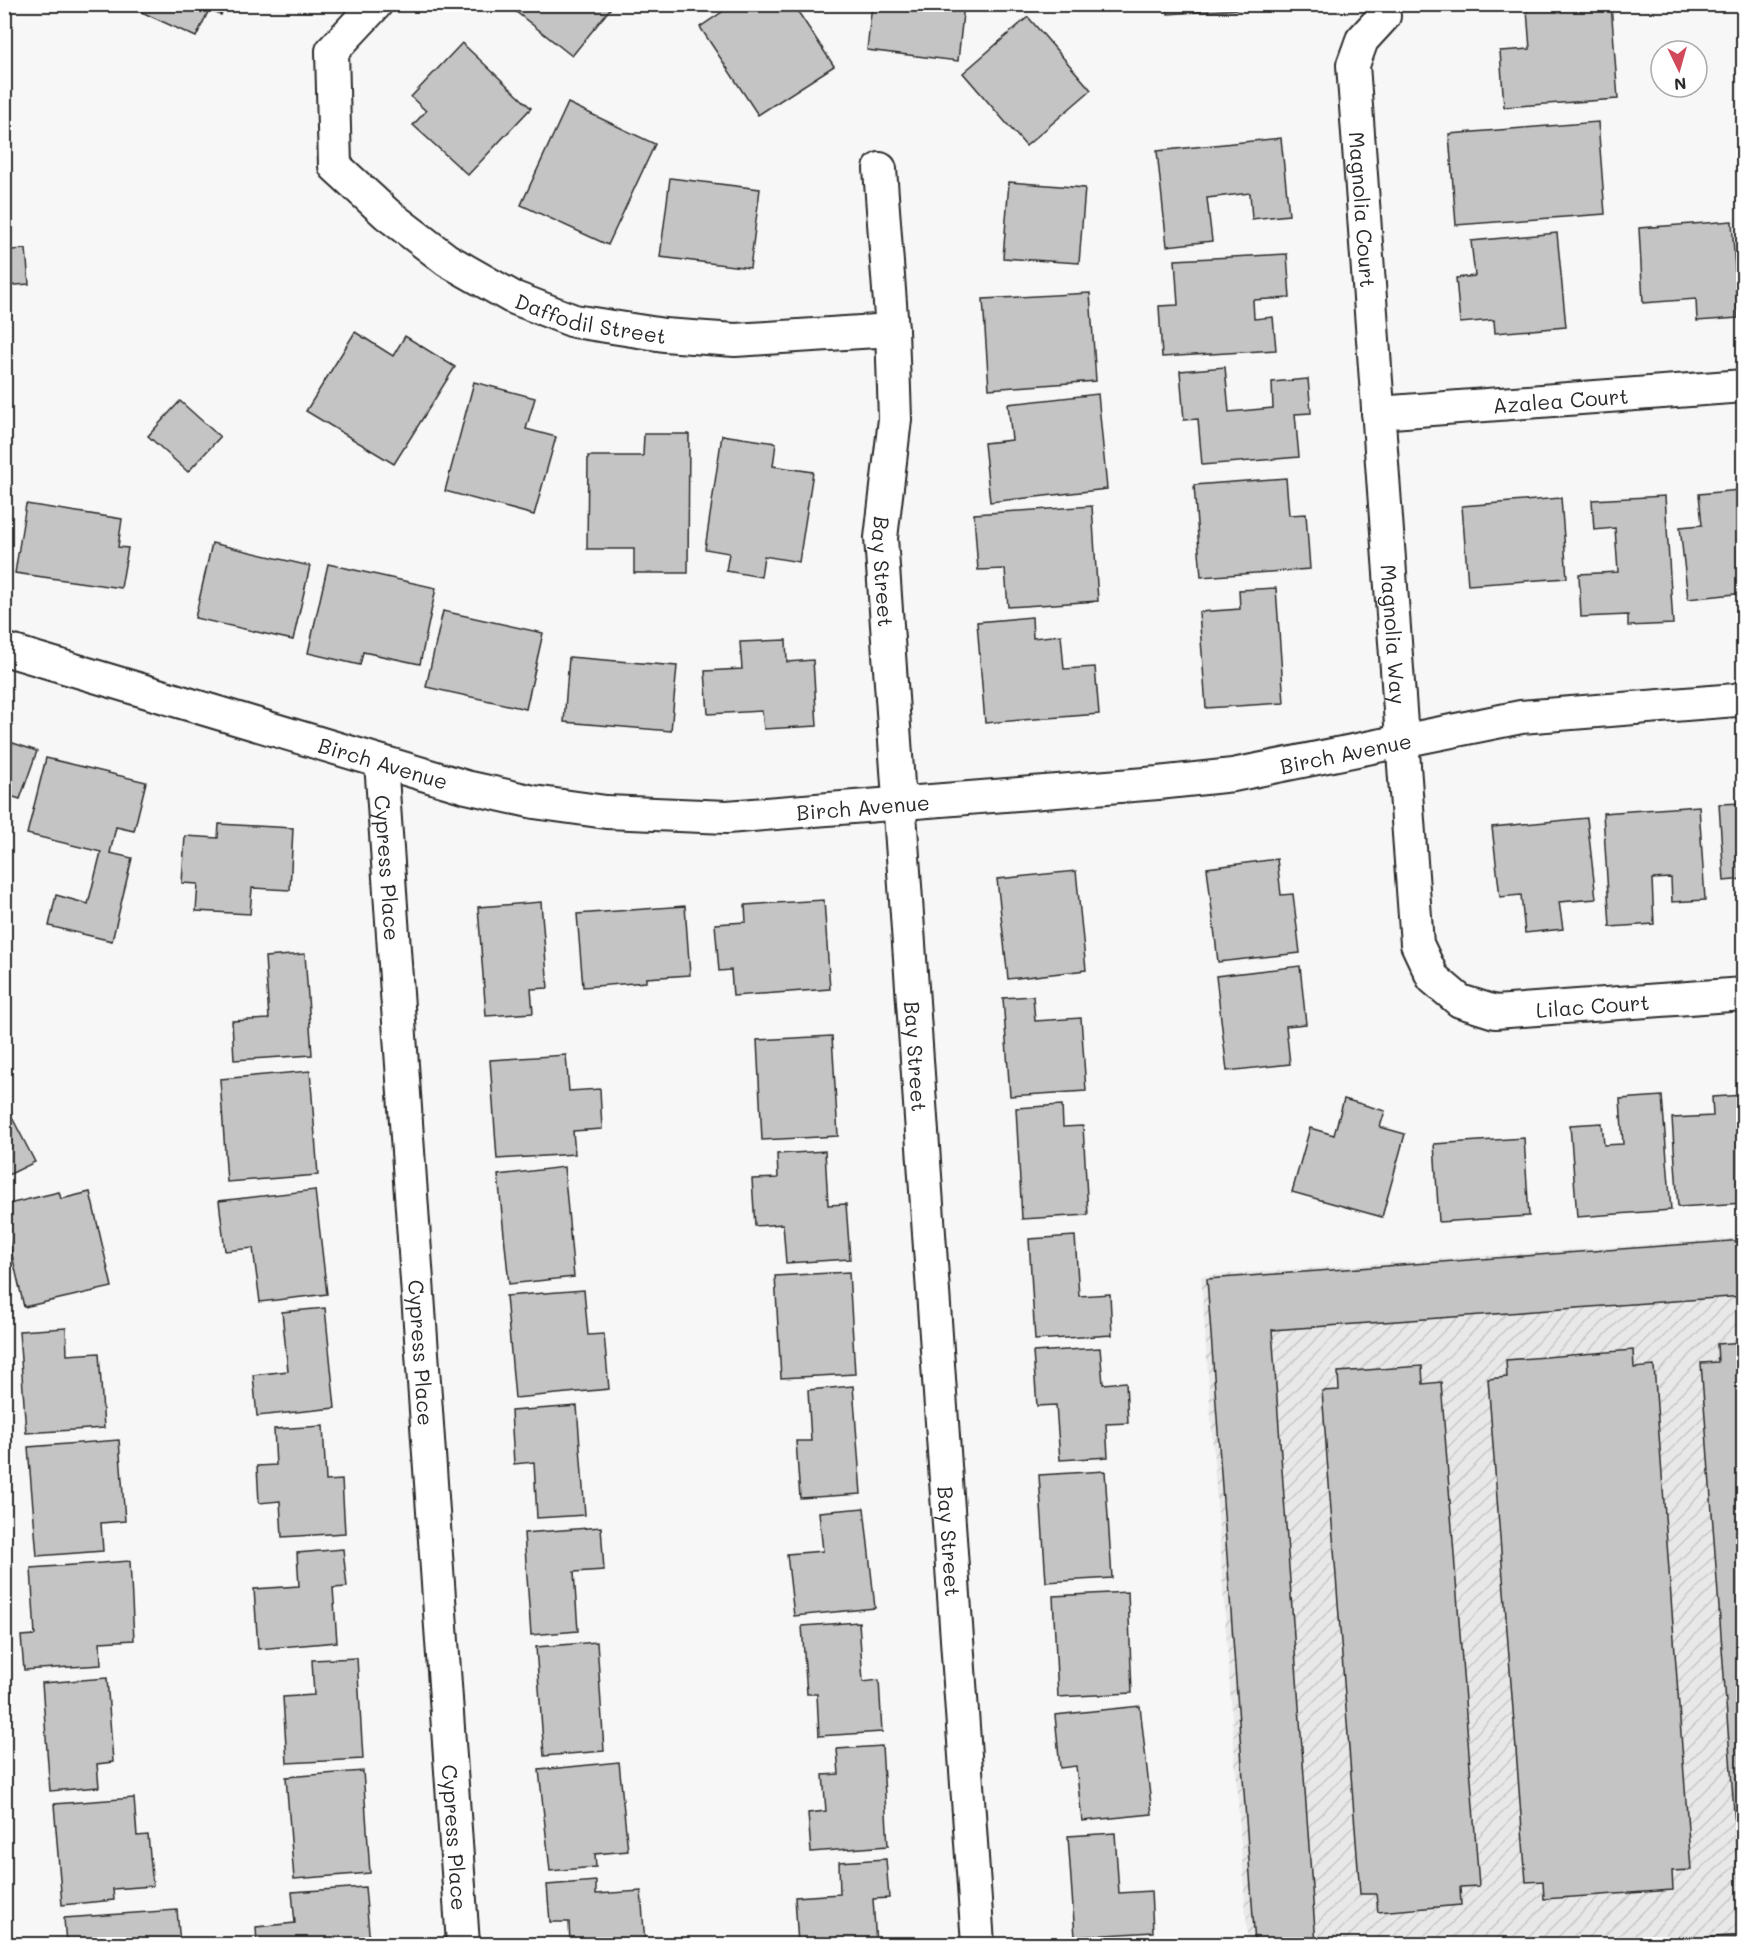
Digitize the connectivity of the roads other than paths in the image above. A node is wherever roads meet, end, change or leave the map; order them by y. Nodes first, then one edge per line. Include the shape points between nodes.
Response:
1 (376, 4) edge
2 (1384, 16) dead end
3 (880, 169) dead end
4 (892, 330) junction
5 (1743, 386) edge
6 (1378, 413) junction
7 (4, 649) edge
8 (1741, 700) edge
9 (1402, 741) junction
10 (381, 762) junction
11 (899, 802) junction
12 (1447, 990) joint
13 (1743, 994) edge
14 (463, 1944) edge
15 (978, 1944) edge

1 - 4 street, Daffodil Street via 332,51 335,166 387,214 447,260 512,297 574,321 735,340
2 - 6 street, Magnolia Court via 1362,40 1353,65
3 - 4 street, Bay Street
4 - 11 street, Bay Street via 895,419 881,538
5 - 6 street, Azalea Court
6 - 9 street, Magnolia Way
7 - 10 street, Birch Avenue
8 - 9 street, Birch Avenue via 1521,717
9 - 11 street, Birch Avenue via 1233,775
9 - 12 street, Magnolia Way via 1417,944 1433,978
10 - 11 street, Birch Avenue via 534,802 606,812 727,817
10 - 14 street, Cypress Place
11 - 15 street, Bay Street
12 - 13 street, Lilac Court via 1460,1001 1495,1012

